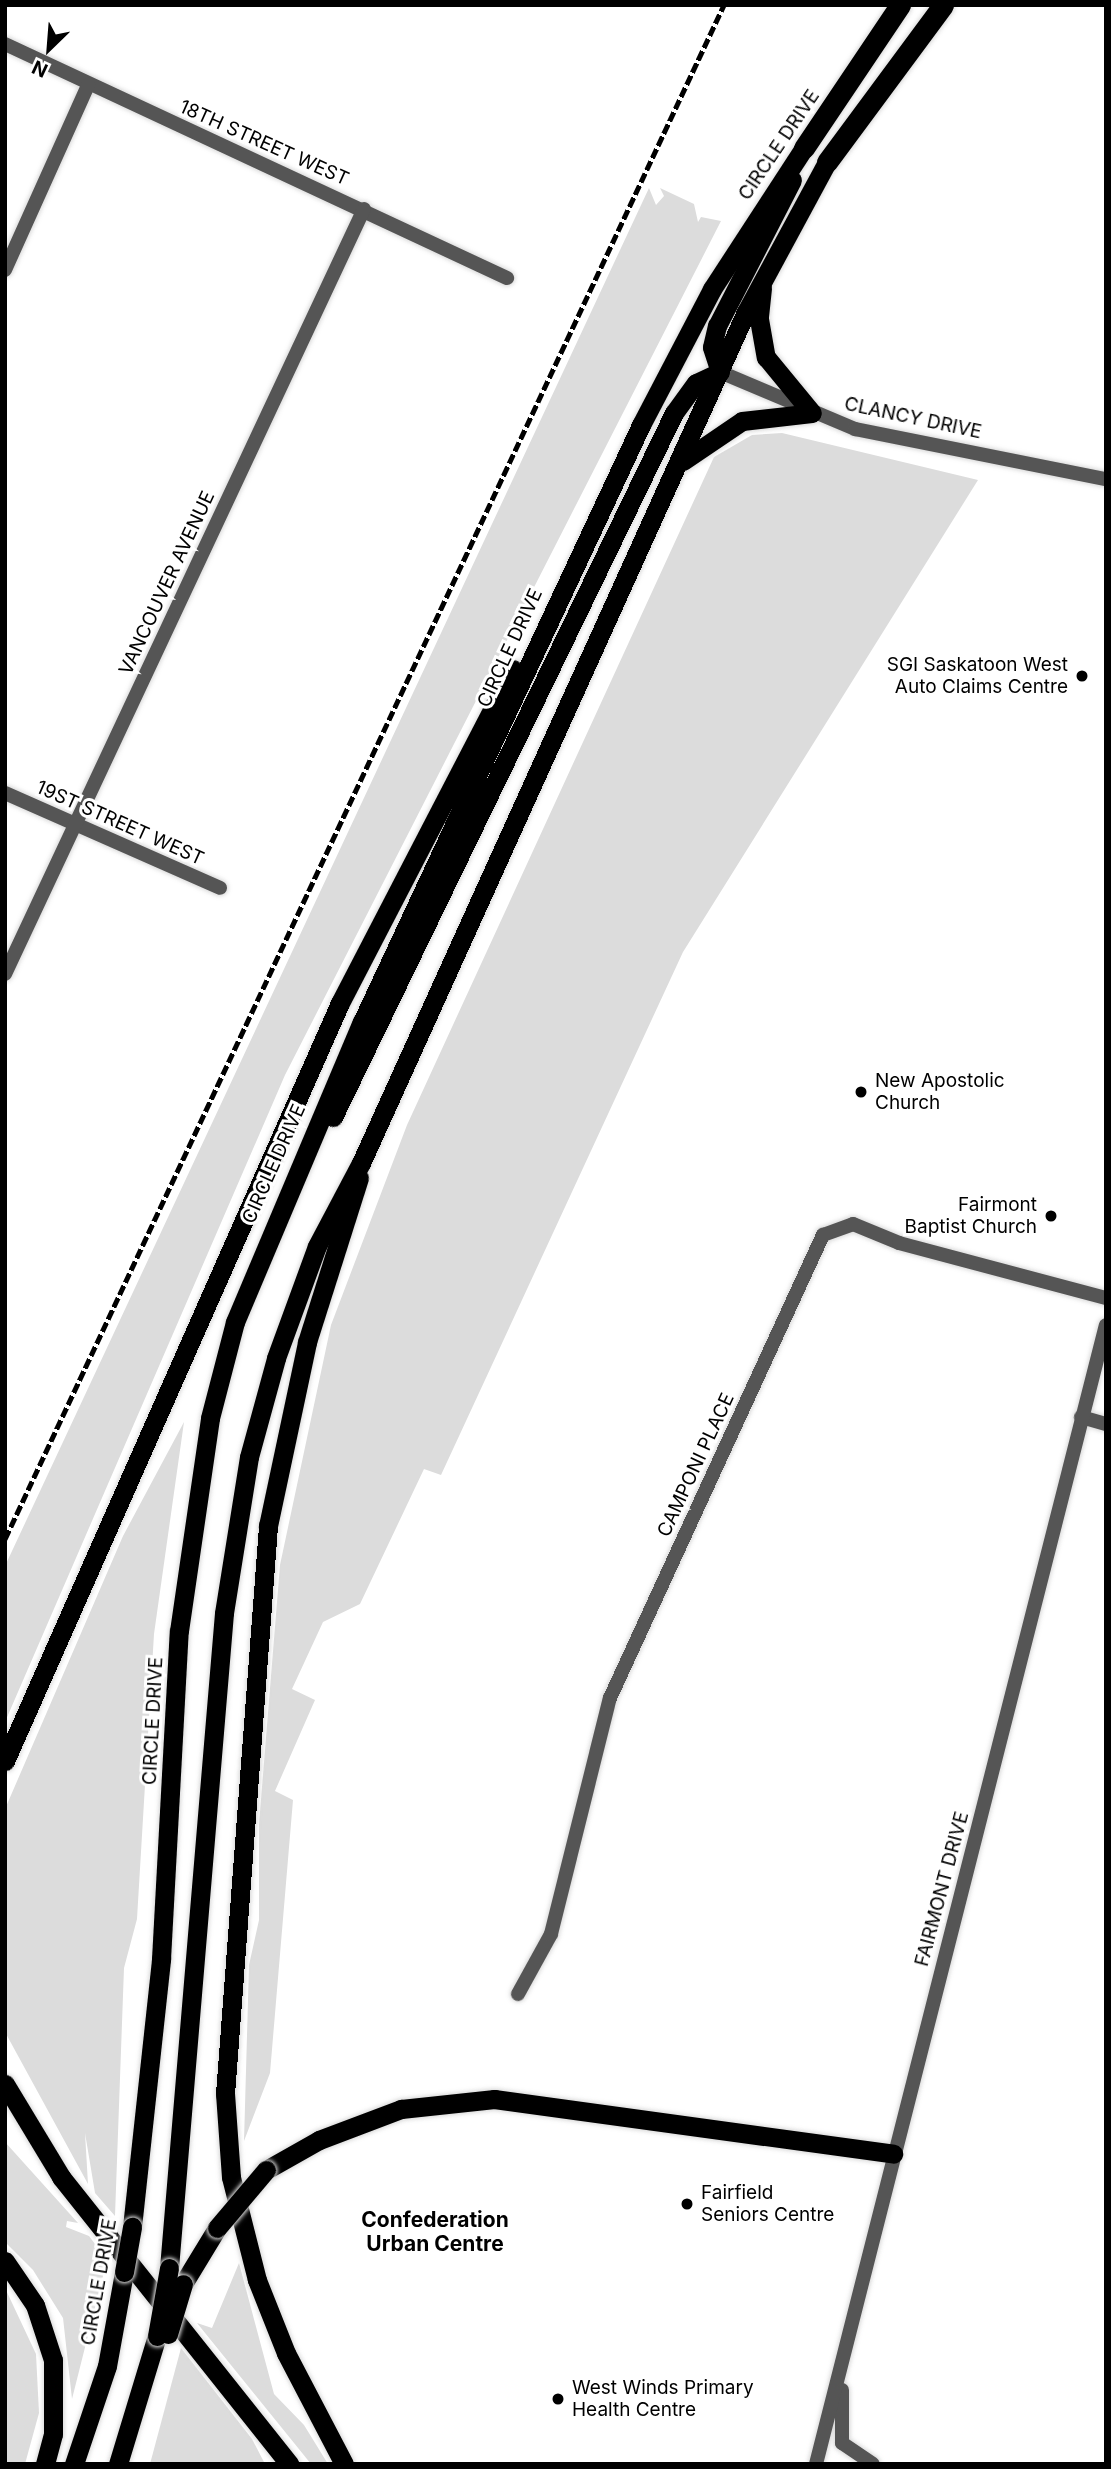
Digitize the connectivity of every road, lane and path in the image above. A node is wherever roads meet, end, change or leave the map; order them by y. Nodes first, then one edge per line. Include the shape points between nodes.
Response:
1 (900, 5) edge
2 (943, 5) edge
3 (5, 44) edge
4 (88, 85) junction
5 (804, 148) junction
6 (827, 162) joint
7 (364, 209) junction
8 (5, 270) edge
9 (764, 274) junction
10 (508, 278) dead end
11 (720, 372) junction
12 (812, 413) junction
13 (673, 474) junction
14 (1106, 479) edge
15 (571, 569) junction
16 (5, 793) edge
17 (75, 826) junction
18 (220, 888) dead end
19 (5, 974) edge
20 (361, 1163) junction
21 (270, 1231) junction
22 (1106, 1298) edge
23 (1106, 1325) edge
24 (1082, 1417) junction
25 (1106, 1424) edge
26 (5, 1761) edge
27 (517, 1994) dead end
28 (5, 2084) edge
29 (893, 2154) junction
30 (5, 2261) edge
31 (161, 2341) junction
32 (844, 2361) junction
33 (45, 2464) edge
34 (74, 2464) edge
35 (118, 2464) edge
36 (289, 2464) edge
37 (344, 2464) edge
38 (816, 2464) edge
39 (873, 2464) edge

1 - 5 highway, CIRCLE DRIVE
2 - 6 highway
3 - 4 street, 18TH STREET WEST
4 - 7 street, 18TH STREET WEST
4 - 8 street
5 - 11 highway via 781,211 717,327 712,347
5 - 15 highway, CIRCLE DRIVE via 712,289
6 - 9 highway
7 - 10 street, 18TH STREET WEST
7 - 17 street, VANCOUVER AVENUE
9 - 11 highway
9 - 12 highway via 759,319 766,356
11 - 12 street, CLANCY DRIVE
11 - 13 highway
11 - 21 highway via 696,383 674,413 402,984
12 - 13 highway via 742,421 693,449
12 - 14 street, CLANCY DRIVE via 855,429
13 - 20 highway
15 - 21 highway, CIRCLE DRIVE
15 - 26 highway via 489,709 340,1003
16 - 17 street, 19ST STREET WEST
17 - 18 street, 19ST STREET WEST
17 - 19 street, VANCOUVER AVENUE
20 - 31 highway, bridge via 294,1304 256,1426 237,1520 217,1686
20 - 37 highway via 354,1208 307,1342 268,1526 225,2094 231,2177 257,2280 286,2353
21 - 34 highway, CIRCLE DRIVE, bridge via 216,1393 187,1561 161,1959 132,2227 107,2366
22 - 27 street, CAMPONI PLACE via 899,1243 853,1224 823,1236 610,1698 551,1934
23 - 24 street, FAIRMONT DRIVE
24 - 25 street
24 - 29 street, FAIRMONT DRIVE
28 - 36 highway via 61,2176
29 - 31 highway, bridge via 494,2099 401,2109 319,2140 266,2170 217,2228 183,2284
29 - 32 street, FAIRMONT DRIVE
30 - 33 highway via 35,2305 53,2360 53,2434
31 - 35 highway
32 - 38 street, FAIRMONT DRIVE
32 - 39 street via 842,2443

